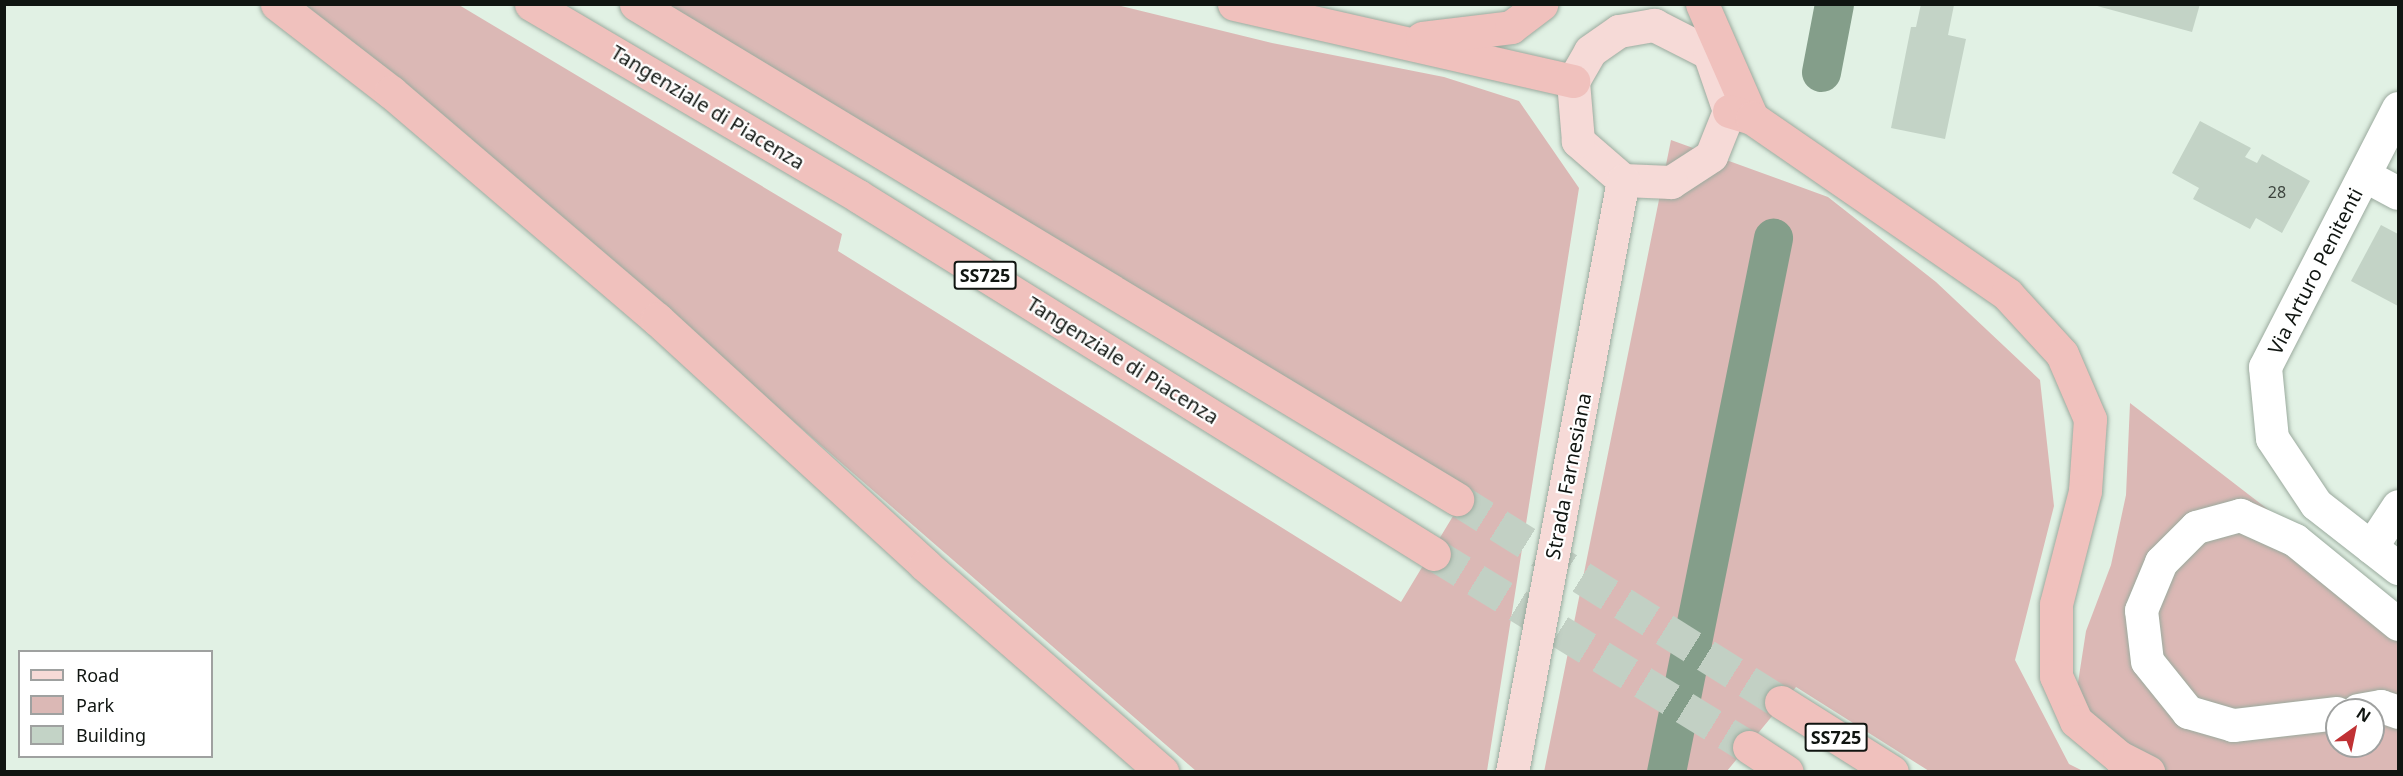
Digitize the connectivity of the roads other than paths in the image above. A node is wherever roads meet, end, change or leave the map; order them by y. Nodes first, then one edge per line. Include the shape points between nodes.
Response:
1 (277, 4) edge
2 (531, 4) edge
3 (636, 4) edge
4 (1234, 4) edge
5 (1541, 4) edge
6 (1702, 4) edge
7 (1656, 15) edge
8 (1400, 40) junction
9 (1573, 81) junction
10 (2398, 108) edge
11 (1740, 115) junction
12 (2364, 175) junction
13 (1623, 180) junction
14 (2398, 193) edge
15 (1457, 500) tunnel mouth
16 (2398, 506) edge
17 (2371, 547) junction
18 (1434, 554) tunnel mouth
19 (2398, 568) edge
20 (2398, 624) edge
21 (1781, 702) tunnel mouth
22 (2325, 714) edge
23 (1749, 747) tunnel mouth
24 (1162, 771) edge
25 (1512, 771) edge
26 (1787, 771) edge
27 (1892, 771) edge
28 (2148, 771) edge

1 - 24 highway via 391,92 657,319 925,565
2 - 18 highway, Tangenziale di Piacenza / SS725 via 858,196
3 - 15 highway, SS725
4 - 8 highway
5 - 8 highway via 1511,27
6 - 11 highway
7 - 9 main road via 1619,31 1590,51
7 - 11 main road via 1709,53
8 - 9 highway
9 - 13 main road via 1578,141
10 - 12 street, Via Arturo Penitenti
11 - 13 main road via 1711,156 1671,182
11 - 28 highway via 2007,294 2062,354 2090,419 2085,491 2056,604 2055,676 2076,721 2119,758
12 - 14 street
12 - 17 street, Via Arturo Penitenti via 2265,367 2272,438 2316,504
13 - 25 main road, Strada Farnesiana
16 - 17 street
17 - 19 street, Via Arturo Penitenti
20 - 22 street via 2295,540 2240,515 2196,527 2161,562 2140,610 2146,661 2188,712 2233,724
21 - 27 highway, SS725
23 - 26 highway, SS725

